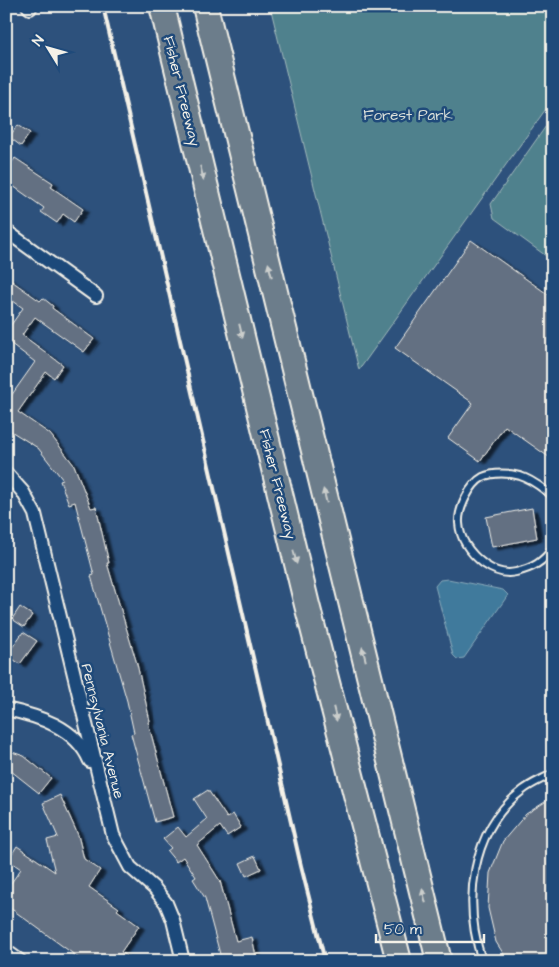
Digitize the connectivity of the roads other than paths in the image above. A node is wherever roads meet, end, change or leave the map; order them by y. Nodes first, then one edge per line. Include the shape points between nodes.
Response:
1 (162, 6) edge
2 (205, 6) edge
3 (6, 231) edge
4 (96, 296) dead end
5 (6, 474) edge
6 (553, 496) edge
7 (553, 548) edge
8 (6, 709) edge
9 (553, 773) edge
10 (98, 779) junction
11 (6, 951) edge
12 (20, 961) edge
13 (183, 961) edge
14 (399, 961) edge
15 (439, 961) edge
16 (482, 961) edge

1 -> 14 highway, Fisher Freeway via 307,605
15 -> 2 highway
3 - 4 street
5 - 10 street, Pennsylvania Avenue via 23,492 35,514
6 - 7 lane via 520,476 498,473 482,477 463,505 459,522 463,541 474,556 500,572 508,574 539,564
8 - 10 street via 62,729 80,744
9 - 16 lane via 523,790 501,812 486,837 476,864 471,914
10 - 13 street, Pennsylvania Avenue via 116,845 130,867 166,903
11 - 12 street

